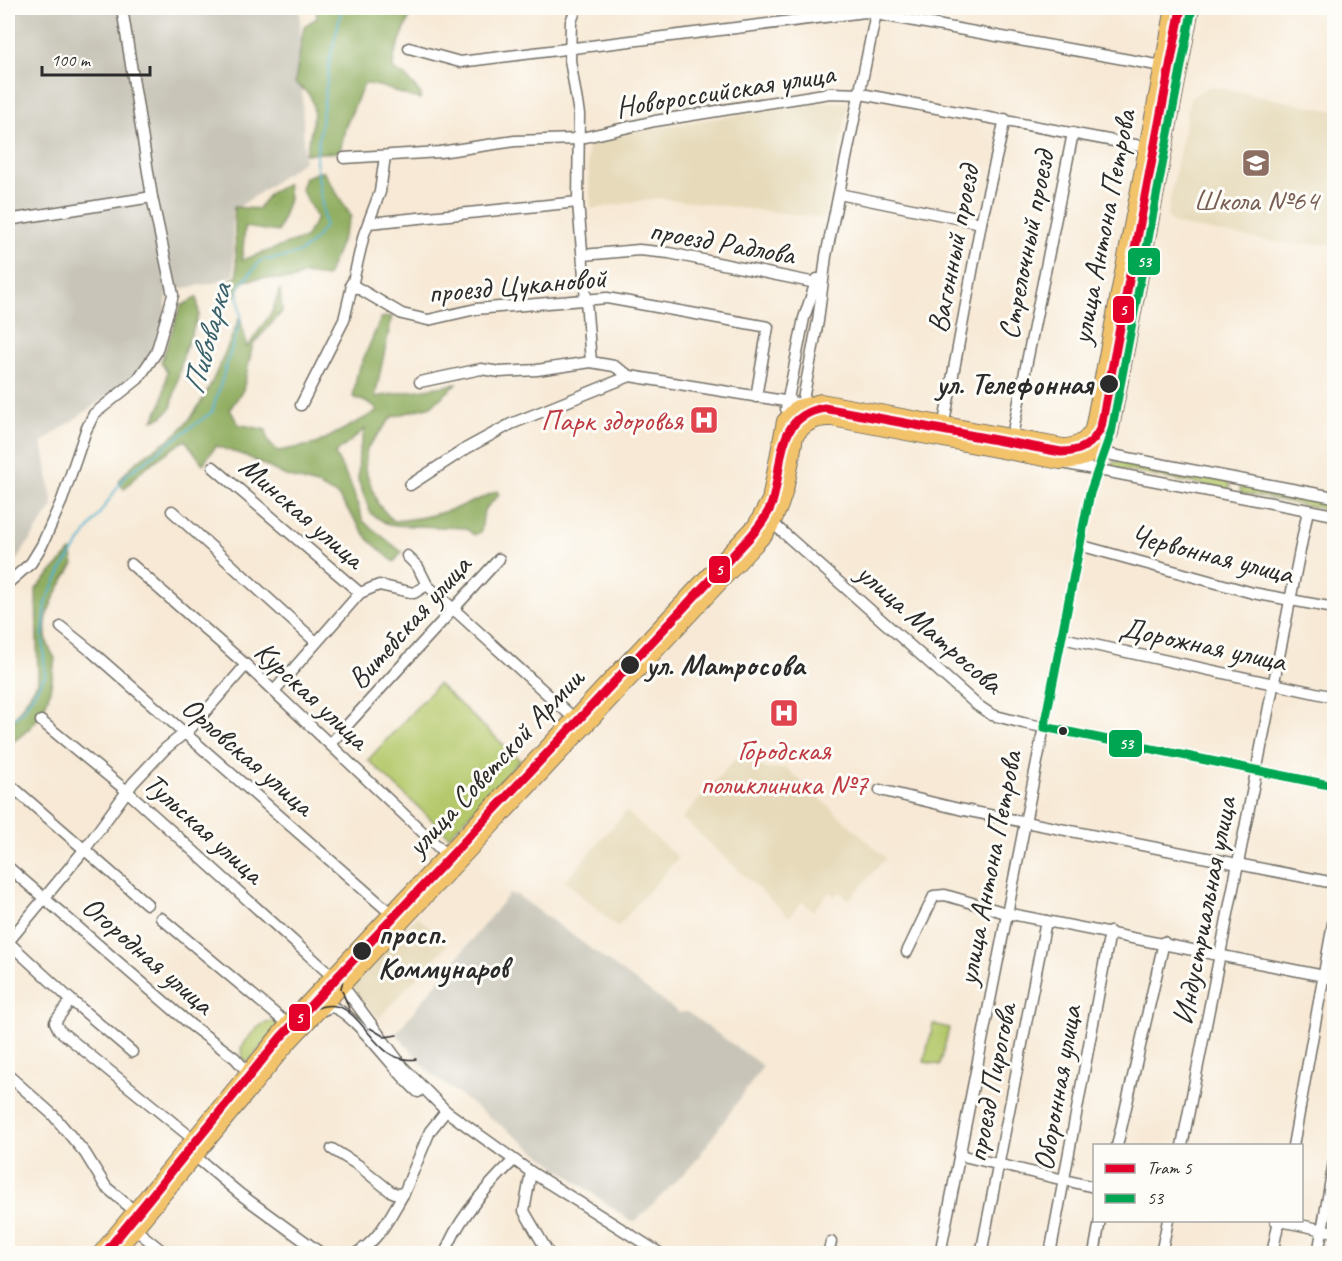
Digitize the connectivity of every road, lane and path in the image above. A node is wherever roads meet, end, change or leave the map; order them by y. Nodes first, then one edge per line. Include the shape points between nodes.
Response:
1 (122, 8) edge
2 (576, 8) edge
3 (1173, 8) edge
4 (1192, 8) edge
5 (877, 10) edge
6 (409, 48) dead end
7 (572, 49) junction
8 (1162, 66) junction
9 (861, 94) junction
10 (1005, 119) junction
11 (1073, 133) junction
12 (577, 139) junction
13 (1146, 147) junction
14 (385, 156) junction
15 (344, 158) dead end
16 (839, 194) junction
17 (152, 197) junction
18 (578, 202) junction
19 (8, 220) edge
20 (369, 223) junction
21 (981, 223) junction
22 (583, 255) junction
23 (826, 256) junction
24 (816, 283) junction
25 (351, 284) junction
26 (585, 300) junction
27 (591, 362) junction
28 (630, 376) junction
29 (420, 382) dead end
30 (756, 397) junction
31 (301, 405) dead end
32 (796, 407) junction
33 (816, 420) junction
34 (944, 423) junction
35 (1092, 429) junction
36 (796, 436) junction
37 (1012, 436) junction
38 (1063, 446) junction
39 (1096, 458) junction
40 (213, 467) dead end
41 (410, 485) dead end
42 (1335, 497) edge
43 (1308, 510) junction
44 (172, 511) dead end
45 (762, 515) junction
46 (1335, 515) edge
47 (775, 523) junction
48 (1079, 545) junction
49 (407, 556) dead end
50 (499, 559) dead end
51 (131, 564) dead end
52 (8, 583) edge
53 (427, 585) junction
54 (360, 593) junction
55 (1289, 598) junction
56 (1335, 608) edge
57 (455, 609) junction
58 (61, 627) dead end
59 (654, 632) junction
60 (1062, 638) junction
61 (316, 642) junction
62 (665, 642) junction
63 (246, 666) junction
64 (1273, 685) junction
65 (274, 691) junction
66 (1335, 697) edge
67 (573, 717) junction
68 (41, 721) dead end
69 (1044, 727) junction
70 (584, 728) junction
71 (184, 733) junction
72 (330, 744) junction
73 (1256, 771) junction
74 (8, 783) edge
75 (1335, 786) edge
76 (880, 790) dead end
77 (128, 792) junction
78 (1025, 822) junction
79 (85, 849) junction
80 (446, 854) junction
81 (457, 864) junction
82 (1236, 864) junction
83 (8, 867) edge
84 (1335, 883) edge
85 (44, 898) junction
86 (147, 904) dead end
87 (390, 913) junction
88 (1006, 913) junction
89 (161, 918) dead end
90 (1335, 918) edge
91 (1046, 921) junction
92 (401, 924) junction
93 (1110, 932) junction
94 (8, 942) edge
95 (1164, 942) junction
96 (907, 952) dead end
97 (1220, 954) junction
98 (332, 976) junction
99 (1329, 977) edge
100 (343, 986) junction
101 (332, 998) junction
102 (71, 1000) junction
103 (341, 1010) junction
104 (318, 1012) junction
105 (287, 1024) junction
106 (298, 1034) junction
107 (132, 1052) dead end
108 (252, 1076) junction
109 (9, 1081) edge
110 (446, 1111) junction
111 (1117, 1144) edge
112 (1182, 1144) edge
113 (1293, 1144) edge
114 (194, 1148) junction
115 (333, 1149) dead end
116 (959, 1155) junction
117 (514, 1160) junction
118 (1335, 1162) edge
119 (1000, 1165) junction
120 (531, 1172) junction
121 (1065, 1180) junction
122 (1093, 1186) edge
123 (404, 1193) junction
124 (134, 1219) junction
125 (1101, 1222) edge
126 (1168, 1222) edge
127 (1278, 1222) edge
128 (1284, 1222) edge
129 (1322, 1229) junction
130 (1335, 1232) edge
131 (831, 1242) dead end
132 (99, 1254) edge
133 (115, 1254) edge
134 (166, 1254) edge
135 (322, 1254) edge
136 (355, 1254) edge
137 (445, 1254) edge
138 (549, 1254) edge
139 (661, 1254) edge
140 (828, 1254) edge
141 (940, 1254) edge
142 (981, 1254) edge
143 (1050, 1254) edge
144 (1094, 1254) edge
145 (1161, 1254) edge
146 (1272, 1254) edge
147 (1318, 1254) edge

1 - 17 street
2 - 7 street via 571,22
3 - 8 main road, улица Антона Петрова
4 - 39 main road, улица Антона Петрова via 1111,433
5 - 7 street
5 - 8 street
5 - 9 street, улица Советской Армии
6 - 7 street via 460,62
7 - 12 street via 570,60 579,114
8 - 13 main road, улица Антона Петрова
9 - 10 street, Новороссийская улица
9 - 12 street, Новороссийская улица via 830,93 655,121
9 - 16 street, улица Советской Армии
10 - 11 street, Новороссийская улица
10 - 21 street, Вагонный проезд
11 - 13 street, Новороссийская улица
11 - 37 street, Стрелочный проезд
12 - 14 street, Новороссийская улица via 515,141
12 - 18 street
13 - 35 main road, улица Антона Петрова
14 - 15 street, Новороссийская улица
14 - 20 street via 380,192
16 - 21 street
16 - 23 street, улица Советской Армии
17 - 19 street
17 - 52 street via 173,295 156,353 138,379 94,414 42,545 31,563
18 - 20 street
18 - 22 street
20 - 25 street
21 - 34 street, Вагонный проезд
22 - 24 street, проезд Радлова via 659,252
22 - 26 street
23 - 24 street, улица Советской Армии
23 - 32 street, улица Советской Армии via 818,321
24 - 32 street, улица Советской Армии via 804,318
25 - 26 street, проезд Цукановой via 402,314 428,320 476,309
25 - 31 street via 344,320
26 - 27 street
26 - 30 street, проезд Цукановой via 628,301 768,327
27 - 28 street via 614,366
27 - 29 street via 537,370 481,369
28 - 30 street
28 - 41 street via 511,424
30 - 32 street
32 - 33 street
32 - 34 main road via 821,401
32 - 36 street, улица Советской Армии
32 - 45 main road, улица Советской Армии via 784,421 769,500
33 - 36 main road
33 - 39 main road via 832,419 1060,462
34 - 37 main road
35 - 38 main road via 1080,443
35 - 39 street, улица Антона Петрова
36 - 47 main road, улица Советской Армии via 784,500
37 - 38 main road
38 - 39 street
39 - 42 street
39 - 43 street
39 - 48 street, улица Антона Петрова
40 - 54 street, Минская улица
43 - 46 street
43 - 55 street, Индустриальная улица
44 - 61 street
45 - 47 street, улица Матросова
45 - 59 main road, улица Советской Армии
47 - 62 main road, улица Советской Армии
47 - 69 street, улица Матросова via 977,705 999,717
48 - 55 street, Червонная улица via 1253,593
48 - 60 street, улица Антона Петрова
49 - 53 street, Минская улица
50 - 57 street, Витебская улица
51 - 63 street, Курская улица
53 - 54 street via 414,593 379,585
53 - 57 street, Минская улица
54 - 61 street
55 - 56 street, Червонная улица
55 - 64 street, Индустриальная улица
57 - 67 street, Минская улица
57 - 72 street, Витебская улица
58 - 71 street, Орловская улица
59 - 62 street
59 - 67 main road, улица Советской Армии
60 - 64 street, Дорожная улица
60 - 69 street, улица Антона Петрова
61 - 65 street
62 - 70 main road, улица Советской Армии
63 - 65 street, Курская улица
63 - 71 street
64 - 66 street, Дорожная улица
64 - 73 street, Индустриальная улица
65 - 72 street, Курская улица
67 - 70 street, Минская улица
67 - 80 main road, улица Советской Армии
68 - 77 street, Тульская улица
69 - 73 street, улица Матросова
69 - 78 street, улица Антона Петрова
70 - 81 main road, улица Советской Армии
71 - 77 street via 165,748
71 - 87 street, Орловская улица
72 - 80 street, Курская улица
73 - 75 street, улица Матросова
73 - 82 street, Индустриальная улица
74 - 79 street
76 - 78 street
77 - 79 street
77 - 98 street, Тульская улица
78 - 82 street
78 - 88 street, улица Антона Петрова
79 - 85 street
79 - 86 street
80 - 81 street, Курская улица
80 - 87 main road, улица Советской Армии
81 - 92 main road, улица Советской Армии
82 - 84 street
82 - 97 street, Индустриальная улица
83 - 85 street, Огородная улица
85 - 94 street
85 - 108 street, Огородная улица
87 - 92 street, Орловская улица
87 - 98 main road, улица Советской Армии
88 - 91 street
88 - 96 street via 945,895 934,896
88 - 116 street, улица Антона Петрова
89 - 105 street
90 - 99 street
91 - 93 street
91 - 119 street, проезд Пирогова
92 - 100 main road, улица Советской Армии
93 - 95 street
93 - 121 street, Оборонная улица
94 - 102 street
95 - 97 street
95 - 111 street
97 - 99 street
97 - 112 street, Индустриальная улица
98 - 100 street, Тульская улица
98 - 101 street via 328,988
98 - 105 main road, улица Советской Армии
99 - 113 street
100 - 101 main road, улица Советской Армии
100 - 110 street, Тульская улица via 404,1067
101 - 103 street
101 - 104 main road, улица Советской Армии
102 - 107 street
102 - 114 street via 55,1022 59,1030
103 - 104 street via 330,1007
103 - 110 street via 406,1082
104 - 106 main road, улица Советской Армии
105 - 106 street
105 - 108 main road, улица Советской Армии
106 - 108 main road, улица Советской Армии
108 - 114 main road, улица Советской Армии
109 - 124 street via 54,1115
110 - 117 street
110 - 123 street via 430,1131
114 - 124 main road, улица Советской Армии
114 - 135 street
115 - 123 street via 390,1191
116 - 119 street
116 - 141 street, улица Антона Петрова
117 - 120 street
117 - 137 street via 460,1224
118 - 129 street
119 - 121 street
119 - 142 street, проезд Пирогова
120 - 138 street via 524,1211
120 - 139 street
121 - 122 street
121 - 143 street, Оборонная улица
123 - 136 street via 370,1245
124 - 132 main road, улица Советской Армии
124 - 133 main road, улица Советской Армии
124 - 134 street
125 - 144 street
126 - 145 street
127 - 146 street
128 - 129 street
129 - 130 street
129 - 147 street
131 - 140 street

